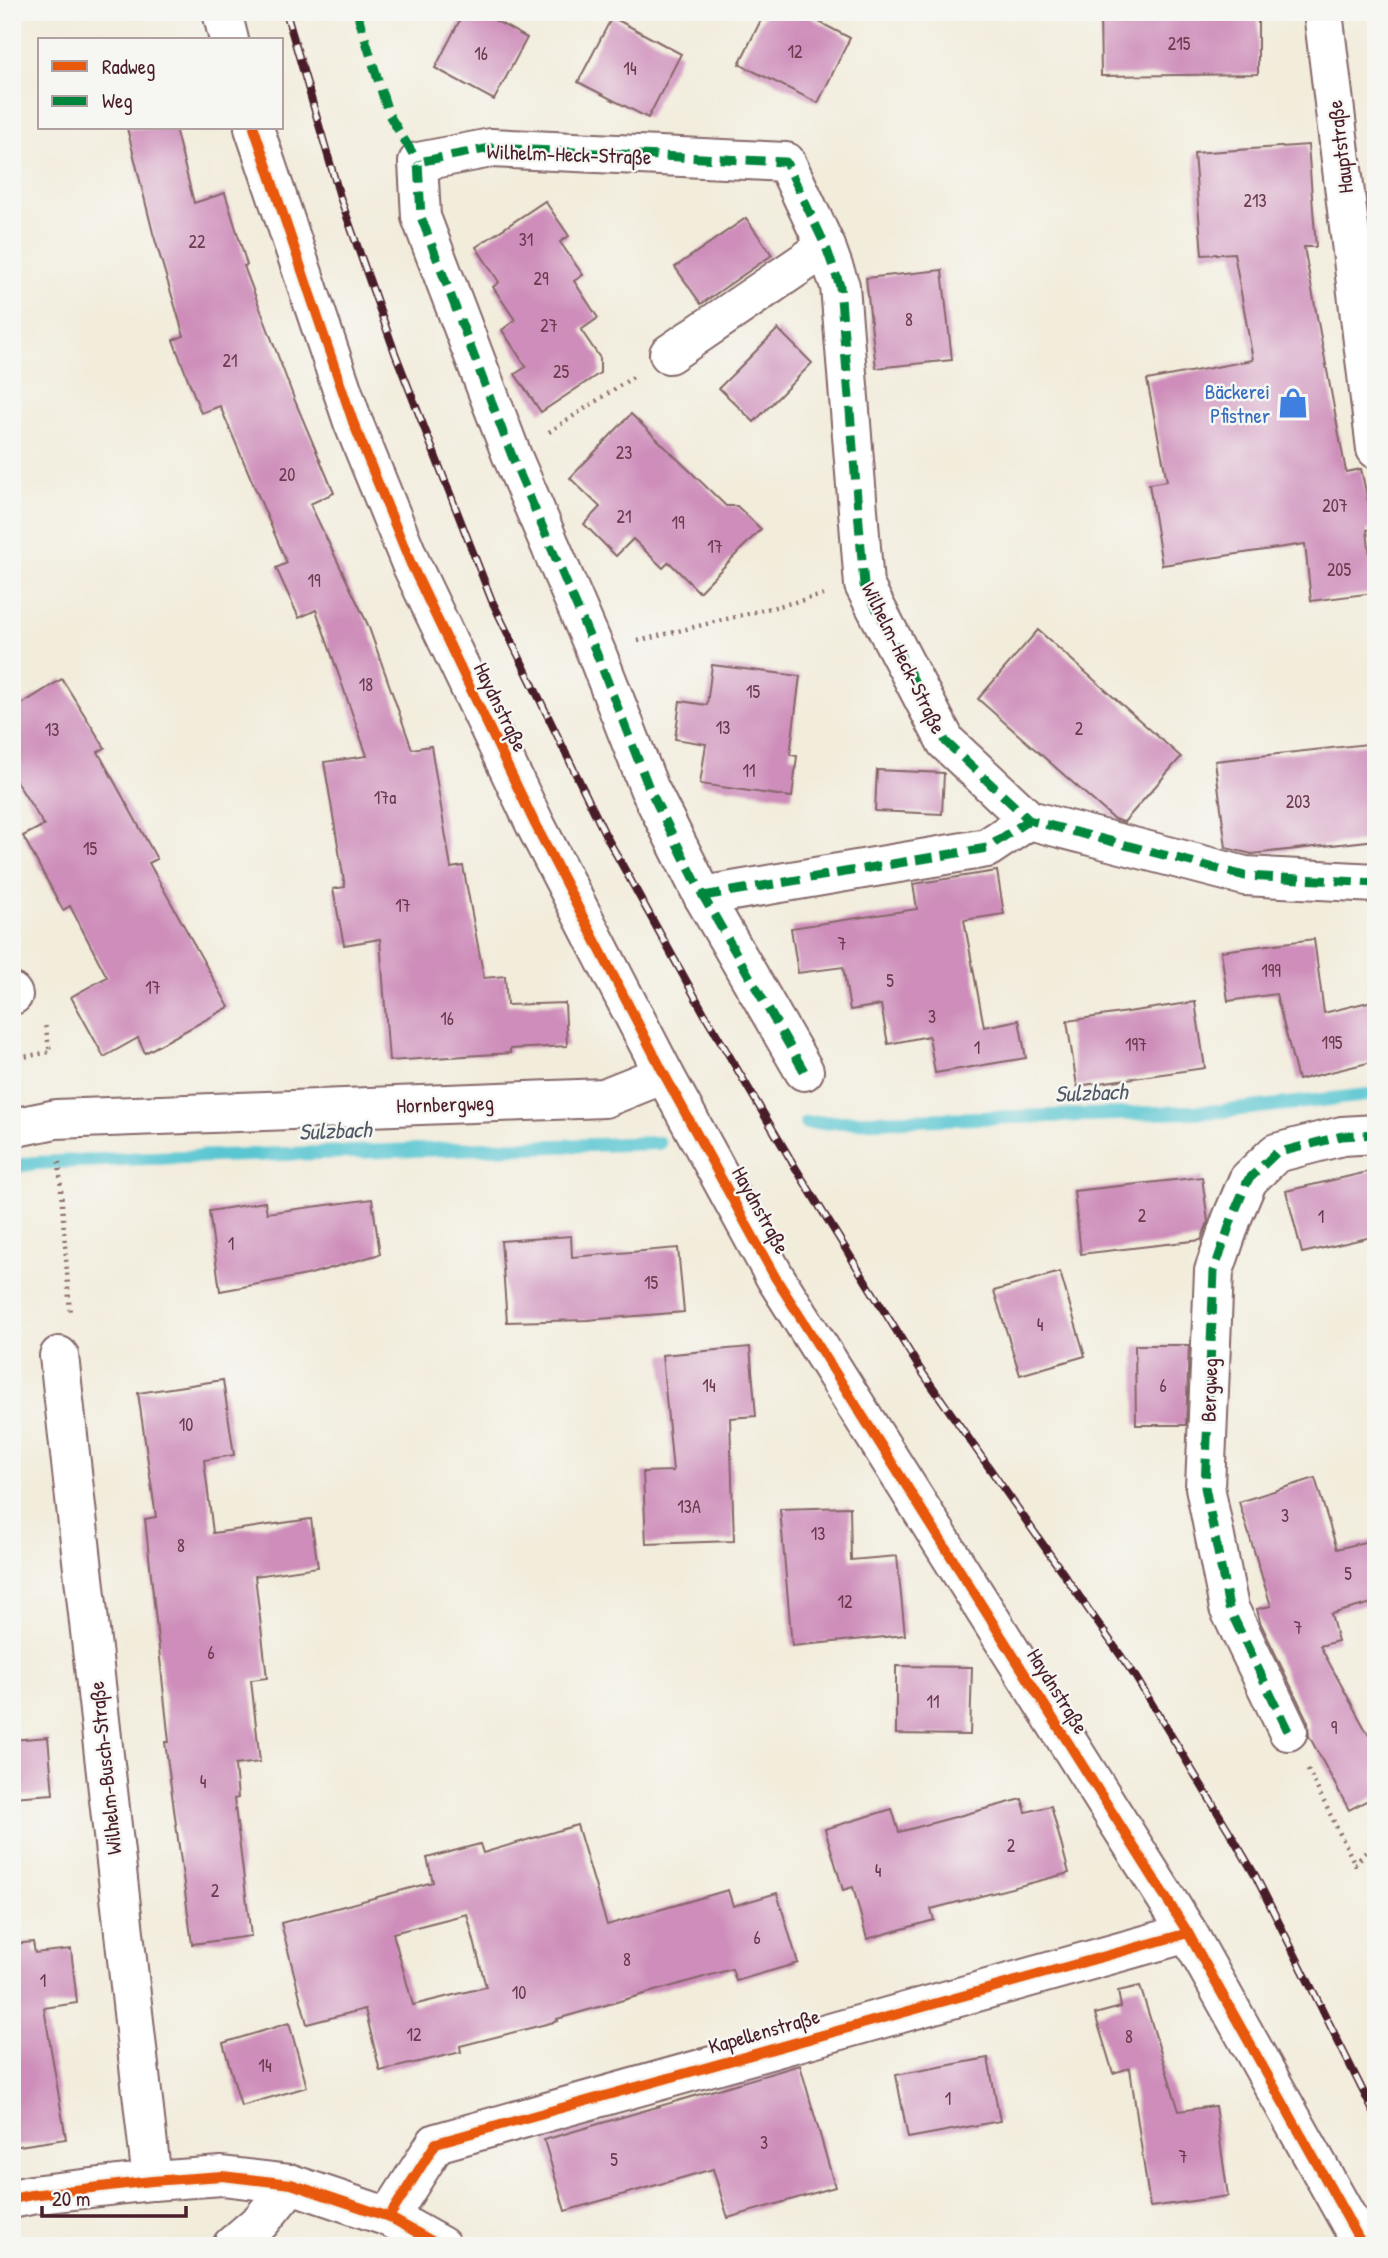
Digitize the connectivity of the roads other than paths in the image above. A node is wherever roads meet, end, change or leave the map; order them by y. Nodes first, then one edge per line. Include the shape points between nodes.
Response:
1 (222, 12) edge
2 (1323, 12) edge
3 (228, 38) edge
4 (255, 130) edge
5 (826, 247) junction
6 (669, 354) road end
7 (1376, 449) edge
8 (1029, 820) junction
9 (1376, 883) edge
10 (703, 896) junction
11 (804, 1071) dead end
12 (664, 1074) junction
13 (12, 1128) edge
14 (1376, 1134) edge
15 (59, 1356) dead end
16 (1288, 1731) road end
17 (1188, 1933) junction
18 (152, 2181) junction
19 (291, 2184) junction
20 (12, 2199) edge
21 (389, 2217) junction
22 (232, 2246) edge
23 (442, 2246) edge
24 (1363, 2246) edge

1 - 3 street
2 - 7 street, Hauptstraße
4 - 12 street, Haydnstraße via 353,422 411,564 536,824
5 - 6 street
5 - 8 street, Wilhelm-Heck-Straße via 840,286 864,585 946,742
5 - 10 street, Wilhelm-Heck-Straße via 786,162 491,148 418,162 421,217 512,456 649,788
8 - 9 street, Wilhelm-Heck-Straße via 1245,876
8 - 10 street via 987,848
10 - 11 street, Wilhelm-Heck-Straße
12 - 13 street, Hornbergweg via 604,1098 56,1119
12 - 17 street, Haydnstraße via 775,1277
14 - 16 street, Bergweg via 1342,1136 1276,1153 1248,1180 1214,1271 1205,1487 1229,1608
15 - 18 street, Wilhelm-Busch-Straße
17 - 21 street, Kapellenstraße via 436,2143
17 - 24 street, Haydnstraße
18 - 19 street via 222,2176
18 - 20 street
19 - 21 street
19 - 22 street via 261,2221
21 - 23 street

